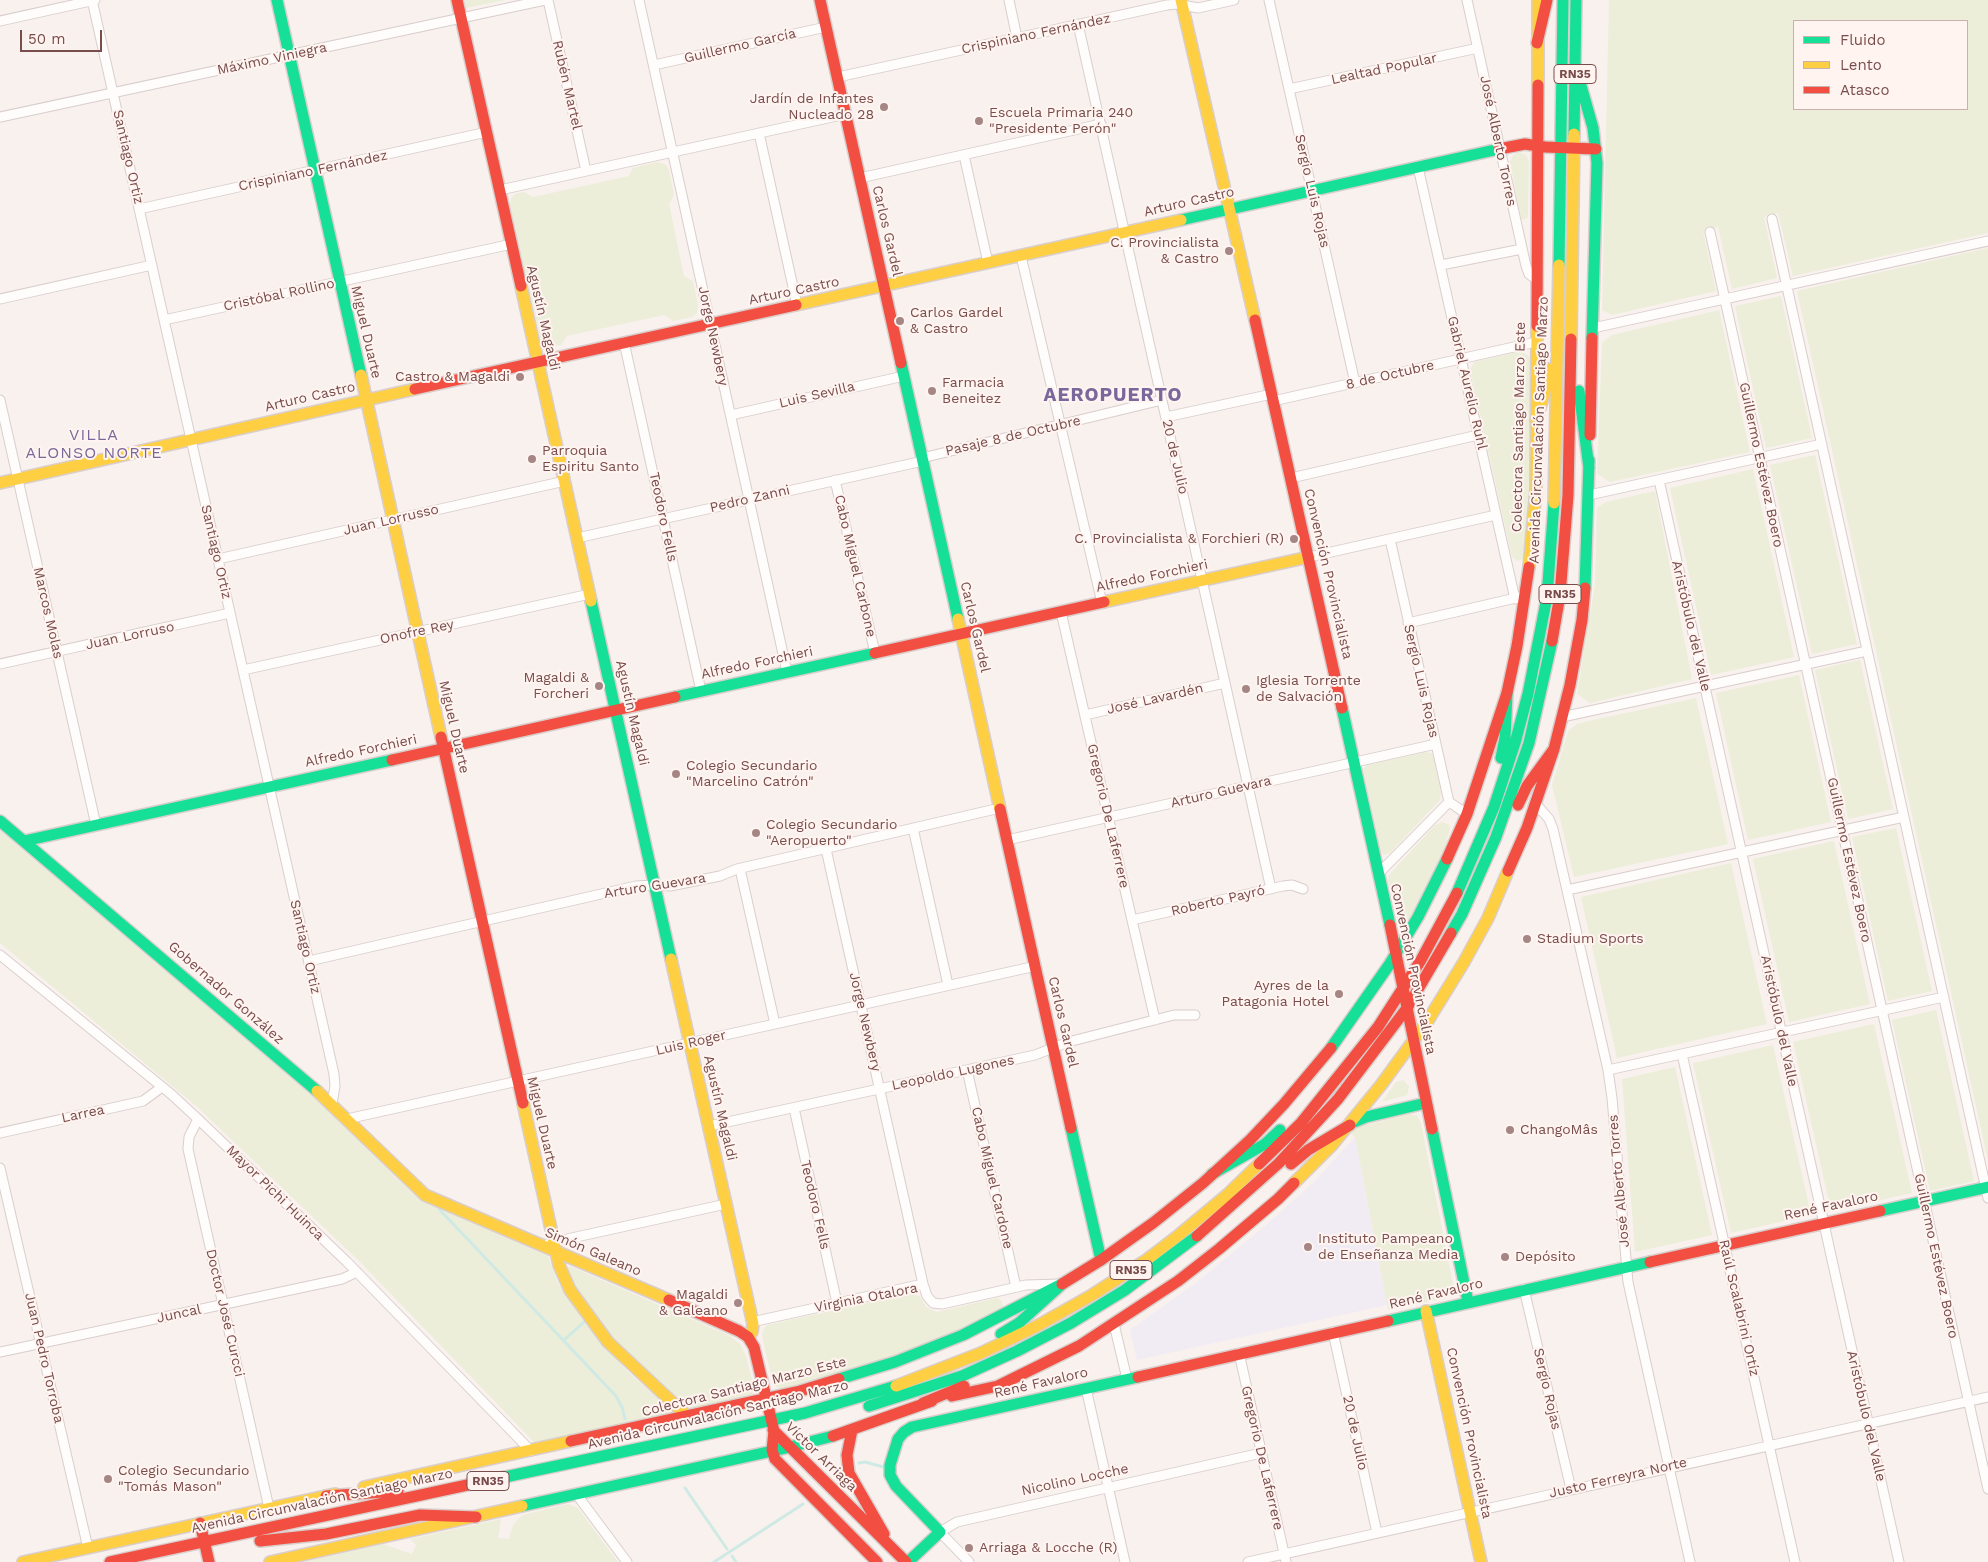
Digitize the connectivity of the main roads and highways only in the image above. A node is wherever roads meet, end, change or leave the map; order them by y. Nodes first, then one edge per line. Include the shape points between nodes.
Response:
1 (277, 0) edge
2 (457, 0) edge
3 (820, 0) edge
4 (1538, 0) edge
5 (1547, 0) edge
6 (1563, 0) edge
7 (1576, 0) edge
8 (1182, 2) edge
9 (1537, 43) junction
10 (1575, 64) junction
11 (1536, 146) junction
12 (1561, 148) junction
13 (1574, 148) junction
14 (1596, 149) junction
15 (1560, 203) junction
16 (1229, 209) junction
17 (1573, 224) junction
18 (884, 286) junction
19 (538, 361) junction
20 (366, 400) junction
21 (1536, 422) junction
22 (1589, 468) junction
23 (0, 483) edge
24 (1309, 557) junction
25 (962, 633) junction
26 (1507, 693) junction
27 (616, 710) junction
28 (443, 748) junction
29 (1554, 749) junction
30 (0, 821) edge
31 (24, 841) junction
32 (1461, 885) junction
33 (1446, 944) junction
34 (1396, 955) junction
35 (1403, 989) junction
36 (1406, 1008) junction
37 (1368, 1040) junction
38 (1413, 1041) junction
39 (1426, 1103) junction
40 (1350, 1125) junction
41 (1212, 1174) junction
42 (1987, 1191) edge
43 (426, 1195) joint
44 (1196, 1237) junction
45 (555, 1247) junction
46 (1101, 1260) junction
47 (1060, 1284) junction
48 (1106, 1302) junction
49 (1468, 1302) junction
50 (1426, 1311) junction
51 (748, 1337) junction
52 (885, 1390) junction
53 (766, 1400) junction
54 (923, 1404) junction
55 (688, 1417) junction
56 (772, 1425) junction
57 (852, 1430) junction
58 (791, 1447) junction
59 (772, 1452) junction
60 (542, 1469) junction
61 (326, 1496) junction
62 (476, 1517) junction
63 (200, 1523) junction
64 (940, 1532) joint
65 (260, 1541) junction
66 (895, 1551) junction
67 (207, 1552) edge
68 (23, 1562) edge
69 (110, 1562) edge
70 (161, 1562) edge
71 (270, 1562) edge
72 (877, 1562) edge
73 (907, 1562) edge
74 (1482, 1562) edge

1 - 20 main road, Miguel Duarte
2 - 19 main road, Agustín Magaldi
3 - 18 main road, Carlos Gardel
4 - 9 main road, Colectora Santiago Marzo Este
5 - 9 main road
6 - 12 main road, Avenida Circunvalación Santiago Marzo / RN35
7 - 10 main road, Avenida Circunvalación Santiago Marzo / RN35
8 - 16 main road, Convención Provincialista
9 - 11 main road, Colectora Santiago Marzo Este
10 - 13 main road, Avenida Circunvalación Santiago Marzo / RN35
10 - 14 main road
11 - 12 main road, Arturo Castro
11 - 16 main road, Arturo Castro via 1525,144 1500,149
11 - 21 main road, Colectora Santiago Marzo Este
12 - 13 main road, Arturo Castro
12 - 15 main road, Avenida Circunvalación Santiago Marzo / RN35
13 - 14 main road, Arturo Castro
13 - 17 main road, Avenida Circunvalación Santiago Marzo / RN35
14 - 22 main road via 1598,178
15 - 21 main road via 1550,273 1548,377
15 - 32 main road, Avenida Circunvalación Santiago Marzo / RN35 via 1555,495 1547,596 1534,669 1515,743 1494,807
16 - 18 main road, Arturo Castro
16 - 24 main road, Convención Provincialista
17 - 22 main road via 1580,298 1579,400
17 - 33 main road, Avenida Circunvalación Santiago Marzo / RN35 via 1567,512 1553,639 1536,718 1508,806 1483,868
18 - 19 main road, Arturo Castro
18 - 25 main road, Carlos Gardel
19 - 20 main road, Arturo Castro
19 - 27 main road, Agustín Magaldi
20 - 23 main road, Arturo Castro
20 - 28 main road, Miguel Duarte
21 - 26 main road, Colectora Santiago Marzo Este via 1535,504 1520,597 1517,646
22 - 29 main road via 1584,604
24 - 25 main road, Alfredo Forchieri
24 - 34 main road, Convención Provincialista
25 - 27 main road, Alfredo Forchieri
25 - 46 main road, Carlos Gardel
26 - 32 main road via 1504,750 1470,843
26 - 34 main road, Colectora Santiago Marzo Este via 1467,814 1434,886
27 - 28 main road, Alfredo Forchieri
27 - 51 main road, Agustín Magaldi via 752,1322
28 - 31 main road, Alfredo Forchieri
28 - 45 main road, Miguel Duarte
29 - 33 main road via 1524,793 1482,894
29 - 38 main road via 1536,804 1480,933 1447,991
30 - 31 main road, Gobernador González
31 - 43 main road, Gobernador González via 332,1104
32 - 35 main road, Avenida Circunvalación Santiago Marzo / RN35
33 - 36 main road, Avenida Circunvalación Santiago Marzo / RN35
34 - 35 main road, Convención Provincialista
34 - 41 main road, Colectora Santiago Marzo Este via 1313,1071 1267,1123
35 - 36 main road, Convención Provincialista
35 - 37 main road, Avenida Circunvalación Santiago Marzo / RN35
36 - 38 main road, Convención Provincialista
36 - 44 main road, Avenida Circunvalación Santiago Marzo / RN35 via 1309,1132 1264,1178
37 - 41 main road via 1334,1069 1271,1139
37 - 52 main road, Avenida Circunvalación Santiago Marzo / RN35 via 1328,1091 1276,1148 1227,1195 1162,1248 1092,1295 1025,1333 962,1362
38 - 39 main road, Convención Provincialista
38 - 40 main road
39 - 40 main road via 1366,1117
39 - 49 main road, Convención Provincialista
40 - 44 main road via 1304,1153 1241,1210
40 - 54 main road via 1239,1233 1178,1281 1114,1324 998,1386
41 - 46 main road, Colectora Santiago Marzo Este via 1153,1223
42 - 49 main road, René Favaloro via 1924,1201
43 - 45 main road, Simón Galeano via 539,1245
44 - 48 main road, Avenida Circunvalación Santiago Marzo / RN35
45 - 51 main road, Simón Galeano
45 - 55 main road, Miguel Duarte via 560,1270 568,1286 598,1330
46 - 47 main road, Colectora Santiago Marzo Este
47 - 52 main road via 1012,1328 922,1368
47 - 53 main road, Colectora Santiago Marzo Este via 974,1330 918,1354
48 - 54 main road via 1050,1343
48 - 56 main road, Avenida Circunvalación Santiago Marzo / RN35 via 1017,1351 962,1376 876,1404
49 - 50 main road, René Favaloro
50 - 64 main road, René Favaloro via 912,1428 896,1442 890,1468 892,1481
50 - 74 main road, Convención Provincialista
51 - 53 main road via 754,1346
52 - 56 main road, Avenida Circunvalación Santiago Marzo / RN35
53 - 55 main road, Colectora Santiago Marzo Este
53 - 56 main road
54 - 57 main road
55 - 61 main road, Colectora Santiago Marzo Este
56 - 58 main road, Víctor Arriaga
56 - 59 main road, Víctor Arriaga
56 - 60 main road, Avenida Circunvalación Santiago Marzo / RN35
56 - 65 main road, Avenida Circunvalación Santiago Marzo / RN35
57 - 58 main road
57 - 66 main road via 847,1455 849,1473
58 - 59 main road
58 - 66 main road, Víctor Arriaga
59 - 62 main road
59 - 72 main road via 777,1462
60 - 61 main road via 482,1471 392,1492
60 - 67 main road, Avenida Circunvalación Santiago Marzo / RN35
61 - 63 main road, Colectora Santiago Marzo Este
62 - 65 main road via 420,1515 326,1534
62 - 71 main road
63 - 67 main road
63 - 68 main road, Colectora Santiago Marzo Este
64 - 73 main road, Nicolino Locche
65 - 67 main road, Avenida Circunvalación Santiago Marzo / RN35
66 - 73 main road, Víctor Arriaga
67 - 69 main road, Avenida Circunvalación Santiago Marzo / RN35
67 - 70 main road, Avenida Circunvalación Santiago Marzo / RN35

